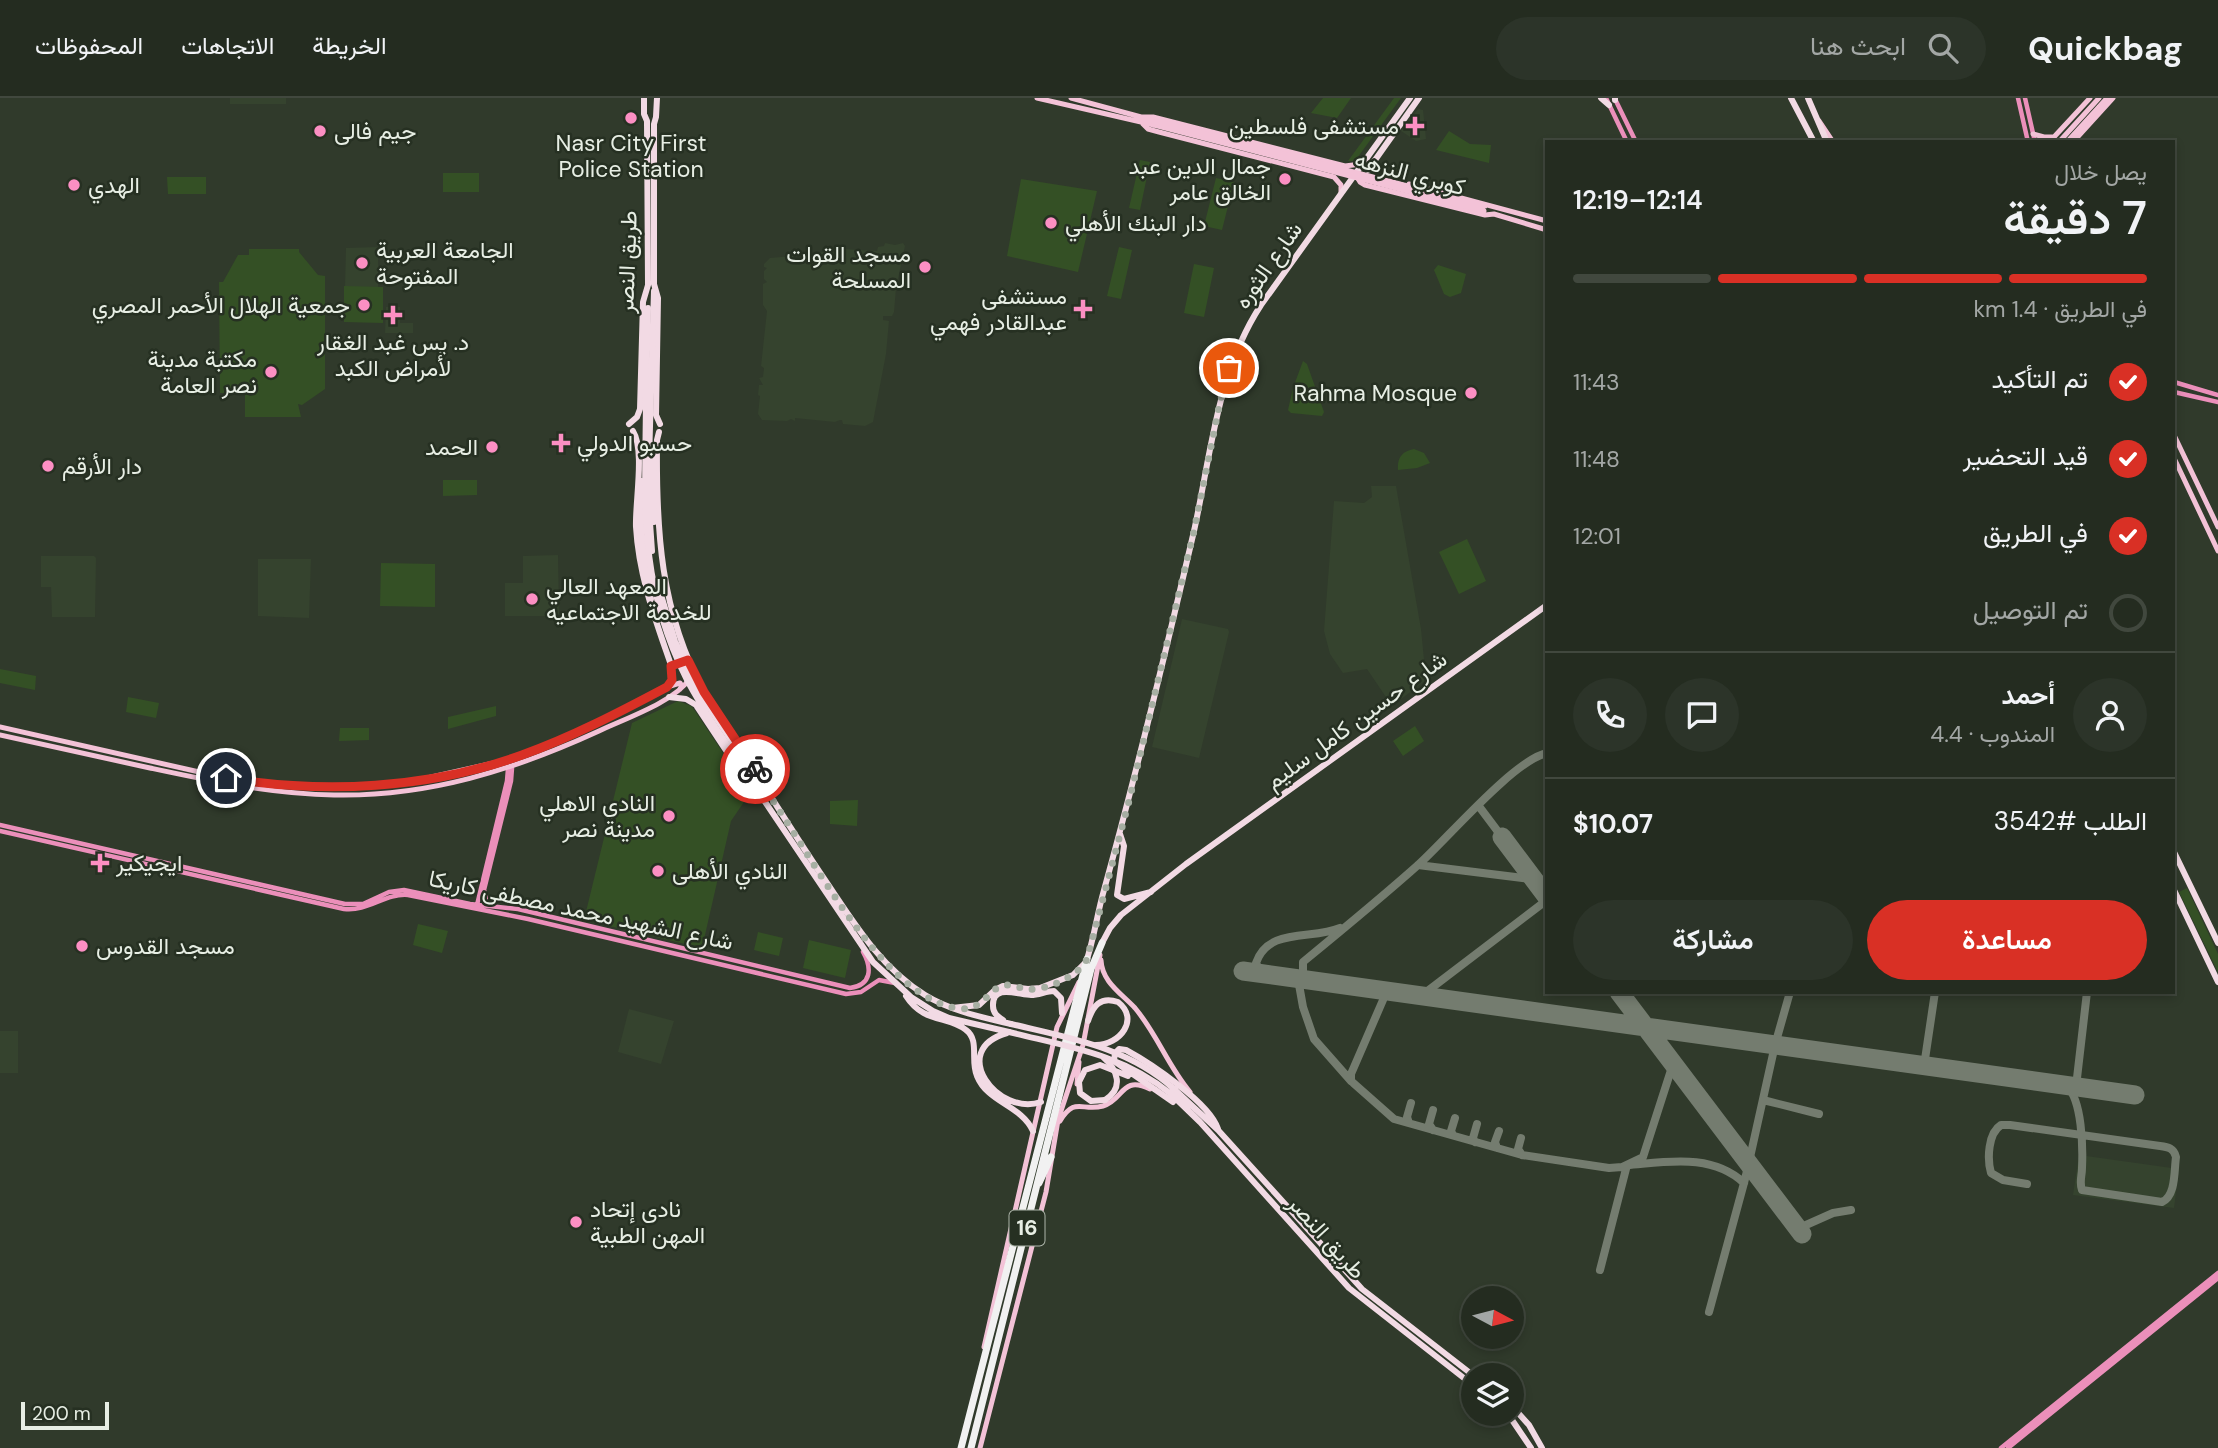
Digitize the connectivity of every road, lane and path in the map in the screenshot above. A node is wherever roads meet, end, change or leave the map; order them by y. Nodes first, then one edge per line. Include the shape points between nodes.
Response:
1 (645, 98) edge
2 (655, 98) edge
3 (1037, 98) edge
4 (1072, 98) edge
5 (1410, 98) edge
6 (1419, 98) edge
7 (1603, 98) edge
8 (1791, 98) edge
9 (1808, 98) edge
10 (2018, 98) edge
11 (2025, 98) edge
12 (2090, 98) edge
13 (2099, 98) edge
14 (2107, 98) edge
15 (2112, 98) edge
16 (1615, 99) edge
17 (1609, 106) joint
18 (1141, 120) junction
19 (1819, 121) junction
20 (650, 122) junction
21 (2033, 134) junction
22 (1626, 140) edge
23 (1635, 140) edge
24 (1812, 140) edge
25 (1826, 140) edge
26 (1832, 140) edge
27 (2028, 140) edge
28 (2034, 140) edge
29 (2051, 140) edge
30 (2061, 140) edge
31 (2069, 140) edge
32 (2075, 140) edge
33 (1373, 148) junction
34 (1321, 160) junction
35 (1359, 166) junction
36 (1371, 167) junction
37 (1317, 173) junction
38 (1392, 180) junction
39 (1388, 191) junction
40 (1341, 192) junction
41 (1494, 211) junction
42 (1545, 221) edge
43 (1545, 229) edge
44 (651, 288) junction
45 (2175, 382) edge
46 (2175, 392) edge
47 (2218, 395) edge
48 (2218, 402) edge
49 (656, 408) junction
50 (640, 409) junction
51 (629, 424) dead end
52 (633, 431) dead end
53 (650, 437) junction
54 (2175, 437) edge
55 (657, 455) junction
56 (639, 456) junction
57 (2175, 460) edge
58 (643, 479) junction
59 (2209, 508) junction
60 (2200, 514) junction
61 (2214, 520) junction
62 (2206, 526) junction
63 (2218, 527) edge
64 (2218, 551) edge
65 (667, 591) junction
66 (1545, 606) edge
67 (651, 611) junction
68 (688, 660) junction
69 (671, 666) junction
70 (693, 670) junction
71 (699, 682) junction
72 (667, 687) junction
73 (677, 692) junction
74 (669, 697) junction
75 (696, 705) junction
76 (0, 727) edge
77 (0, 735) edge
78 (510, 768) junction
79 (418, 780) junction
80 (755, 780) junction
81 (399, 782) junction
82 (419, 789) junction
83 (400, 791) junction
84 (763, 792) junction
85 (0, 825) edge
86 (0, 831) edge
87 (1120, 834) junction
88 (96, 847) junction
89 (104, 849) junction
90 (95, 854) junction
91 (2175, 854) edge
92 (103, 855) junction
93 (1151, 892) junction
94 (2175, 892) edge
95 (479, 896) junction
96 (485, 897) junction
97 (477, 905) junction
98 (494, 906) junction
99 (858, 942) junction
100 (2218, 943) edge
101 (1101, 948) junction
102 (711, 956) junction
103 (701, 957) junction
104 (1087, 959) junction
105 (709, 962) junction
106 (1084, 974) junction
107 (869, 975) junction
108 (2217, 980) edge
109 (876, 981) junction
110 (895, 983) junction
111 (904, 991) junction
112 (1079, 1007) junction
113 (952, 1008) junction
114 (1062, 1013) junction
115 (1088, 1021) junction
116 (1011, 1024) junction
117 (1009, 1032) junction
118 (1096, 1045) junction
119 (1081, 1053) junction
120 (1098, 1054) junction
121 (1149, 1084) junction
122 (1078, 1087) junction
123 (1170, 1097) junction
124 (1041, 1102) junction
125 (1201, 1105) junction
126 (1056, 1127) junction
127 (1218, 1130) junction
128 (1033, 1131) junction
129 (1052, 1157) junction
130 (1035, 1190) junction
131 (2218, 1276) edge
132 (1461, 1365) edge
133 (982, 1366) junction
134 (1461, 1377) edge
135 (1524, 1420) edge
136 (1516, 1426) edge
137 (961, 1448) edge
138 (971, 1448) edge
139 (980, 1448) edge
140 (1531, 1448) edge
141 (1542, 1448) edge
142 (2001, 1448) edge
143 (2008, 1448) edge

1 - 20 highway
2 - 20 highway
2 - 20 highway, طريق النصر via 656,117
3 - 18 main road
4 - 18 main road
5 - 33 highway, شارع الثوره
6 - 36 highway
7 - 17 highway
8 - 24 highway
9 - 19 highway
10 - 27 main road
11 - 21 main road
12 - 29 main road
13 - 30 main road
14 - 31 main road
15 - 32 main road
16 - 23 main road
17 - 22 main road
18 - 34 main road via 1153,117
18 - 37 main road via 1148,129
18 - 41 main road, كوبري النزهه, bridge
19 - 25 highway
19 - 26 main road
20 - 44 highway, طريق النصر
21 - 28 main road
21 - 29 main road
33 - 35 highway, شارع الثوره
33 - 36 highway via 1364,167
34 - 35 main road
34 - 37 main road
35 - 39 main road via 1360,182
35 - 40 highway, شارع الثوره
36 - 38 main road via 1374,175
37 - 40 main road via 1337,180
38 - 39 main road via 1386,184
38 - 41 main road via 1486,203
39 - 41 main road via 1475,212
40 - 87 highway, شارع الثوره via 1258,310 1229,368
41 - 42 main road
41 - 43 main road
44 - 49 highway, طريق النصر via 658,298
44 - 50 highway, طريق النصر via 643,302
44 - 53 highway, bridge
44 - 58 highway, bridge
45 - 47 main road
46 - 48 main road
49 - 50 highway via 649,412
49 - 55 highway, طريق النصر via 660,428
50 - 51 highway
52 - 56 highway
53 - 65 highway, bridge via 655,538
53 - 80 highway, bridge via 651,544 667,619 694,684
54 - 59 main road
55 - 56 highway via 648,442
55 - 65 highway, طريق النصر via 658,535
56 - 67 highway via 637,543
57 - 60 main road
58 - 67 highway, bridge via 642,541
58 - 80 highway, bridge via 648,554 666,632 696,696
59 - 60 main road
59 - 61 main road
60 - 62 main road
61 - 62 main road
61 - 63 main road
62 - 64 main road
65 - 68 highway, طريق النصر
66 - 93 highway, شارع حسين كامل سليم
67 - 69 highway
68 - 69 highway
68 - 70 highway, طريق النصر
69 - 72 highway via 672,680
70 - 71 highway, طريق النصر
70 - 73 main road
71 - 75 highway via 690,690
71 - 84 highway, طريق النصر via 751,762
72 - 73 main road via 681,683
72 - 79 main road via 535,751
73 - 74 main road
74 - 75 highway
74 - 78 main road
75 - 84 highway, طريق النصر via 742,774
76 - 81 main road via 258,783 338,788
77 - 83 main road via 256,789 335,795
78 - 82 main road
78 - 95 main road
78 - 96 main road
79 - 81 main road
79 - 82 main road via 415,785
80 - 84 highway
81 - 83 main road via 404,786
82 - 83 main road
84 - 99 highway, طريق النصر
84 - 113 highway, طريق النصر via 880,958 916,989
85 - 88 main road, شارع الشهيد محمد مصطفى كاريكا
86 - 90 main road, شارع الشهيد محمد مصطفى كاريكا
87 - 93 highway via 1124,846 1117,895 1124,899
87 - 104 highway, شارع الثوره
88 - 89 main road, شارع الشهيد محمد مصطفى كاريكا
88 - 90 main road
89 - 92 main road
89 - 97 main road, شارع الشهيد محمد مصطفى كاريكا via 345,904 363,904 404,890
90 - 92 main road, شارع الشهيد محمد مصطفى كاريكا
91 - 100 highway
92 - 103 main road, شارع الشهيد محمد مصطفى كاريكا via 344,909 365,909 390,897 408,895
93 - 101 highway, شارع حسين كامل سليم via 1118,917
94 - 108 highway
95 - 96 main road
95 - 97 main road
96 - 98 main road
97 - 98 main road, شارع الشهيد محمد مصطفى كاريكا
98 - 103 main road, شارع الشهيد محمد مصطفى كاريكا
99 - 107 main road via 870,965
99 - 110 highway, طريق النصر
101 - 112 highway
101 - 115 main road
101 - 125 main road via 1106,978 1142,1018 1175,1073
102 - 103 main road, شارع الشهيد محمد مصطفى كاريكا
102 - 105 main road
102 - 107 main road, شارع الشهيد محمد مصطفى كاريكا via 850,988 860,986
103 - 105 main road, شارع الشهيد محمد مصطفى كاريكا
104 - 106 highway, شارع الثوره
104 - 113 highway via 1076,974 1040,988 1003,986 979,1005
105 - 109 main road, شارع الشهيد محمد مصطفى كاريكا via 846,994 861,992
106 - 112 highway, شارع الثوره
106 - 114 main road, 16
107 - 109 main road
109 - 110 main road, شارع الشهيد محمد مصطفى كاريكا
110 - 111 highway, طريق النصر
111 - 117 highway, طريق النصر via 941,1015
111 - 128 highway via 922,1012 965,1029 973,1041 974,1066 982,1086 1022,1114
112 - 130 highway, 16
112 - 133 highway, 16
113 - 116 highway, طريق النصر
114 - 116 highway via 1062,1000 1056,992 1028,995 1004,991 996,996 993,1008
114 - 124 main road, 16
115 - 118 highway via 1097,1004 1110,999 1125,1009 1126,1026 1116,1040
115 - 119 main road
116 - 118 highway, طريق النصر, bridge
117 - 120 highway, طريق النصر, bridge
117 - 124 highway via 983,1047 982,1073 1009,1100 1025,1105
118 - 123 highway, طريق النصر, bridge via 1138,1062
119 - 122 main road
119 - 126 main road
120 - 122 highway, bridge via 1113,1067 1115,1091 1105,1100 1089,1100
120 - 123 highway, طريق النصر, bridge via 1138,1071
121 - 122 highway via 1097,1065 1086,1069
121 - 123 highway
121 - 125 highway via 1114,1061 1119,1049 1162,1072
123 - 126 main road via 1131,1085 1106,1105 1072,1107
123 - 127 highway, طريق النصر
123 - 134 highway, طريق النصر via 1200,1122 1343,1282 1399,1333
124 - 128 main road, 16
125 - 127 highway
126 - 129 main road
127 - 132 highway, طريق النصر via 1348,1275
128 - 133 main road, 16
129 - 130 highway
129 - 139 main road, 16
130 - 138 highway, 16
131 - 142 main road
131 - 143 main road
133 - 137 highway, 16
135 - 141 highway
136 - 140 highway

